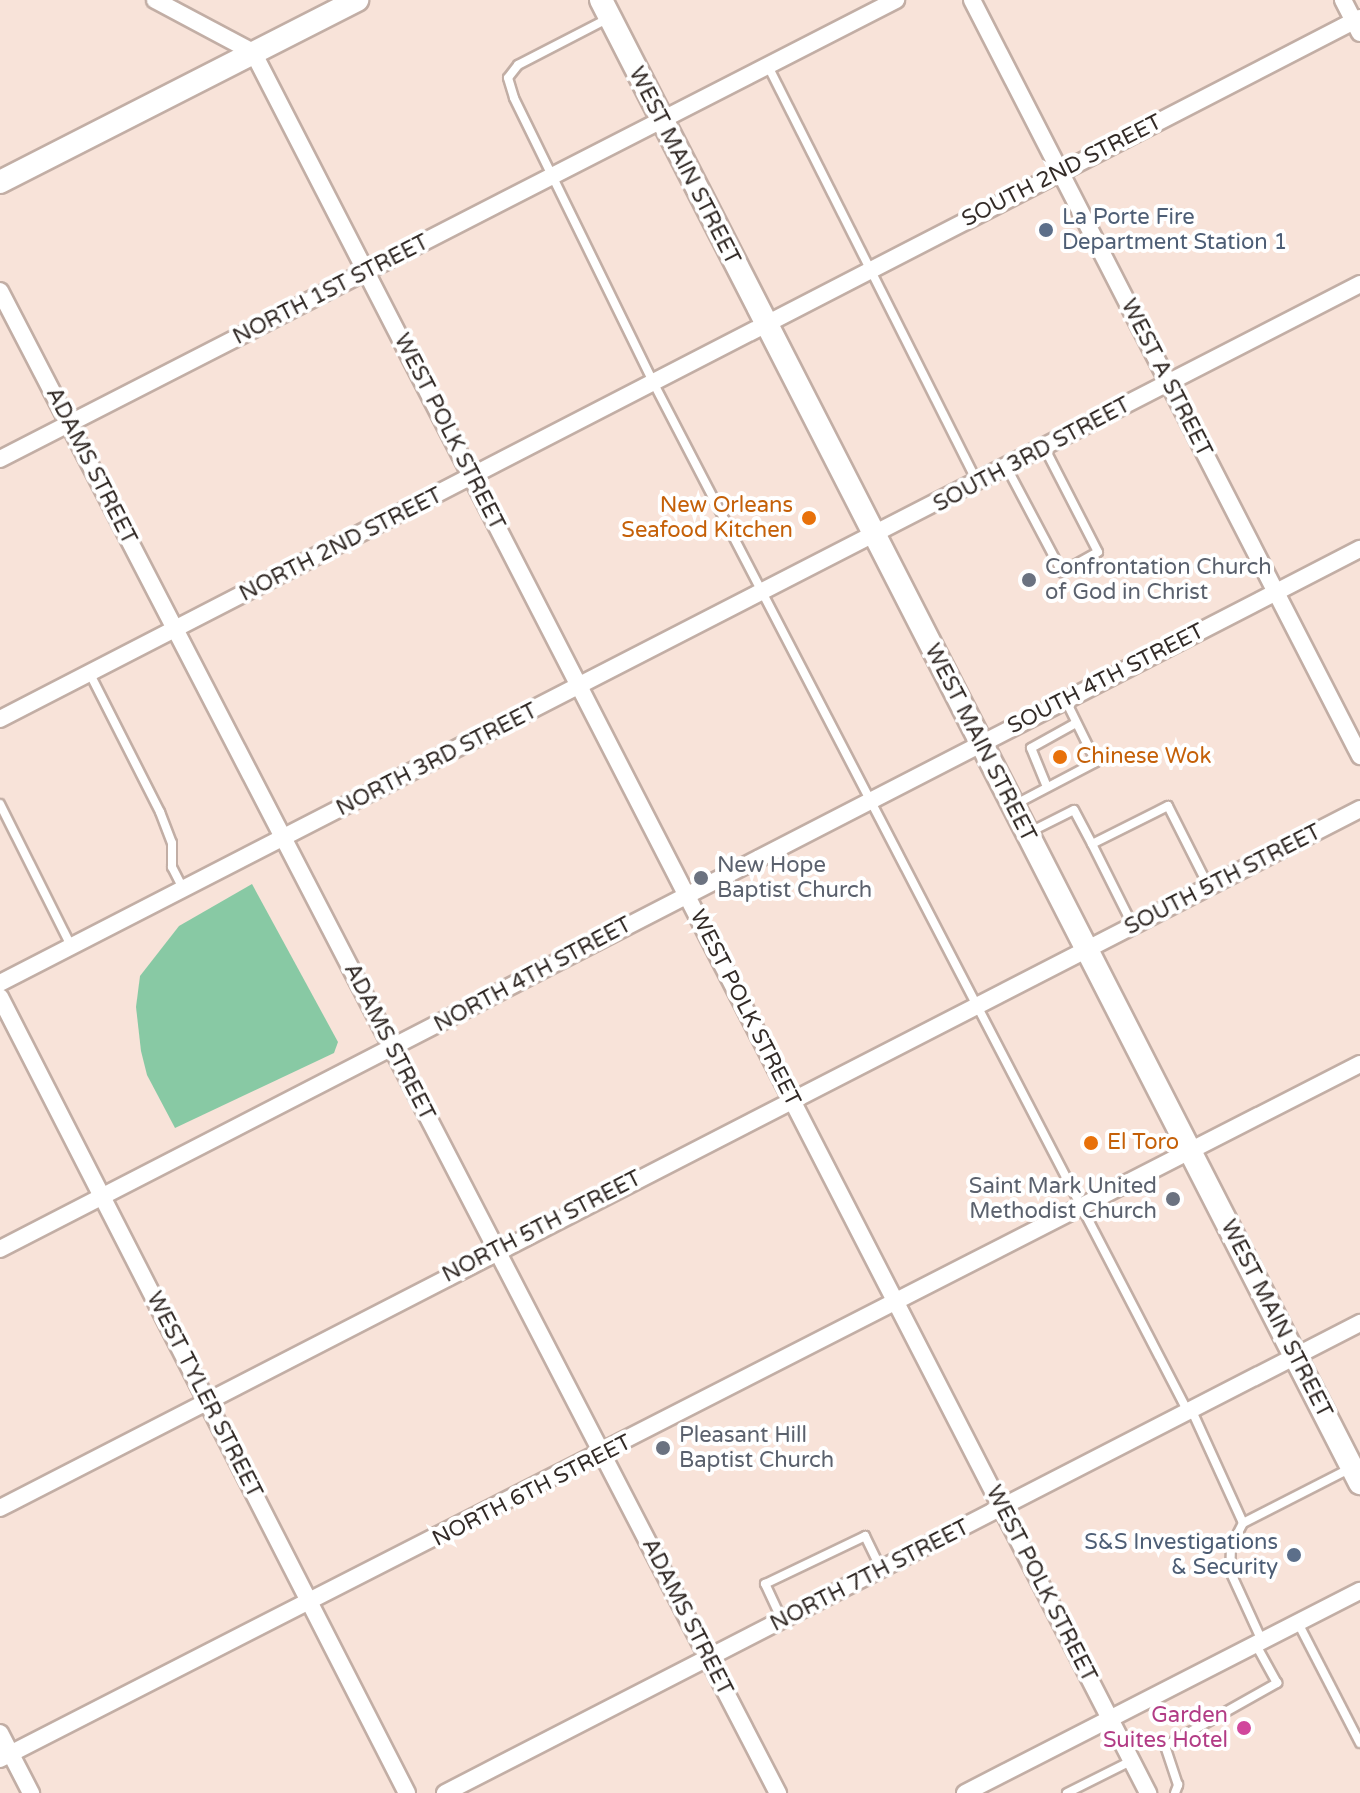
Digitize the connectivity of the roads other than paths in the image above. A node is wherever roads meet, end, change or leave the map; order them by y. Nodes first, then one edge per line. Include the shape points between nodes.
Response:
1 (357, 0) edge
2 (896, 0) edge
3 (972, 0) edge
4 (1343, 0) edge
5 (165, 3) edge
6 (602, 5) edge
7 (1358, 24) edge
8 (253, 52) junction
9 (768, 66) junction
10 (661, 121) junction
11 (1060, 172) junction
12 (553, 174) junction
13 (0, 182) edge
14 (869, 270) junction
15 (367, 273) junction
16 (1360, 284) edge
17 (0, 291) edge
18 (764, 323) junction
19 (653, 382) junction
20 (1169, 383) junction
21 (69, 424) junction
22 (1045, 449) junction
23 (0, 459) edge
24 (1007, 468) junction
25 (472, 477) junction
26 (979, 484) junction
27 (874, 538) junction
28 (1360, 549) edge
29 (1275, 591) junction
30 (765, 593) junction
31 (176, 630) junction
32 (90, 674) junction
33 (580, 688) junction
34 (1066, 700) junction
35 (0, 719) edge
36 (1076, 723) junction
37 (981, 744) junction
38 (1360, 756) edge
39 (1047, 787) junction
40 (873, 799) junction
41 (0, 804) edge
42 (1012, 806) junction
43 (1360, 809) edge
44 (1027, 834) junction
45 (285, 838) junction
46 (1092, 844) junction
47 (1209, 887) junction
48 (183, 890) junction
49 (686, 893) junction
50 (1133, 926) junction
51 (72, 947) junction
52 (1086, 950) junction
53 (0, 983) edge
54 (0, 997) edge
55 (975, 1007) junction
56 (393, 1049) junction
57 (1360, 1064) edge
58 (792, 1100) junction
59 (1189, 1151) junction
60 (102, 1197) junction
61 (1080, 1207) junction
62 (0, 1249) edge
63 (497, 1251) junction
64 (896, 1302) junction
65 (1360, 1323) edge
66 (1296, 1358) junction
67 (206, 1399) junction
68 (1190, 1412) junction
69 (603, 1455) junction
70 (1356, 1475) edge
71 (0, 1508) edge
72 (1002, 1508) junction
73 (1243, 1523) junction
74 (882, 1570) junction
75 (1360, 1591) edge
76 (311, 1604) junction
77 (782, 1621) junction
78 (1298, 1623) junction
79 (1258, 1642) junction
80 (708, 1658) junction
81 (1110, 1718) junction
82 (0, 1733) edge
83 (1360, 1743) edge
84 (5, 1756) edge
85 (1132, 1760) junction
86 (985, 1788) edge
87 (31, 1793) edge
88 (407, 1793) edge
89 (445, 1793) edge
90 (778, 1793) edge
91 (965, 1793) edge
92 (1067, 1793) edge
93 (1148, 1793) edge
94 (1175, 1793) edge

1 - 8 main road
2 - 9 street, NORTH 1ST STREET
3 - 11 street, WEST A STREET
4 - 7 street
5 - 8 street
6 - 10 main road, WEST MAIN STREET
6 - 12 lane via 518,65 508,78
7 - 11 street, SOUTH 2ND STREET
8 - 13 main road
8 - 15 street, WEST POLK STREET
9 - 10 street, NORTH 1ST STREET
9 - 14 lane
10 - 12 street, NORTH 1ST STREET
10 - 18 main road, WEST MAIN STREET
11 - 14 street, SOUTH 2ND STREET
11 - 20 street, WEST A STREET
12 - 15 street, NORTH 1ST STREET
12 - 19 lane
14 - 18 street, SOUTH 2ND STREET
14 - 26 lane
15 - 21 street, NORTH 1ST STREET
15 - 25 street, WEST POLK STREET
16 - 20 street, SOUTH 3RD STREET
17 - 21 street, ADAMS STREET
18 - 19 street, NORTH 2ND STREET
18 - 27 main road, WEST MAIN STREET
19 - 25 street, NORTH 2ND STREET
19 - 30 lane
20 - 22 street, SOUTH 3RD STREET
20 - 29 street, WEST A STREET
21 - 23 street, NORTH 1ST STREET
21 - 31 street, ADAMS STREET
22 - 24 street, SOUTH 3RD STREET
22 - 24 lane via 1098,552 1062,572
24 - 26 street, SOUTH 3RD STREET
25 - 31 street, NORTH 2ND STREET
25 - 33 street, WEST POLK STREET
26 - 27 street, SOUTH 3RD STREET
27 - 30 street, NORTH 3RD STREET
27 - 37 main road, WEST MAIN STREET
28 - 29 street, SOUTH 4TH STREET
29 - 34 street, SOUTH 4TH STREET
29 - 38 street, WEST A STREET
30 - 33 street, NORTH 3RD STREET
30 - 40 lane
31 - 32 street, NORTH 2ND STREET
31 - 45 street, ADAMS STREET
32 - 35 street, NORTH 2ND STREET
32 - 48 lane via 160,812 172,843 172,867
33 - 45 street, NORTH 3RD STREET
33 - 49 street, WEST POLK STREET
34 - 36 lane
34 - 37 street, SOUTH 4TH STREET
36 - 39 lane via 1031,748
36 - 39 lane via 1096,762
37 - 40 street, NORTH 4TH STREET
37 - 42 main road, WEST MAIN STREET
39 - 42 lane
40 - 49 street, NORTH 4TH STREET
40 - 55 lane
41 - 51 lane
42 - 44 main road, WEST MAIN STREET
43 - 47 street, SOUTH 5TH STREET
44 - 46 lane via 1074,810
44 - 52 main road, WEST MAIN STREET
45 - 48 street, NORTH 3RD STREET
45 - 56 street, ADAMS STREET
46 - 47 lane via 1168,806
46 - 50 lane
47 - 50 street, SOUTH 5TH STREET
48 - 51 street, NORTH 3RD STREET
49 - 56 street, NORTH 4TH STREET
49 - 58 street, WEST POLK STREET
50 - 52 street, SOUTH 5TH STREET
51 - 53 street, NORTH 3RD STREET
52 - 55 street, NORTH 5TH STREET
52 - 59 main road, WEST MAIN STREET
54 - 60 street, WEST TYLER STREET
55 - 58 street, NORTH 5TH STREET
55 - 61 lane
56 - 60 street, NORTH 4TH STREET
56 - 63 street, ADAMS STREET
57 - 59 street, NORTH 6TH STREET
58 - 63 street, NORTH 5TH STREET
58 - 64 street, WEST POLK STREET
59 - 61 street, NORTH 6TH STREET
59 - 66 main road, WEST MAIN STREET
60 - 62 street, NORTH 4TH STREET
60 - 67 street, WEST TYLER STREET
61 - 64 street, NORTH 6TH STREET
61 - 68 lane
63 - 67 street, NORTH 5TH STREET
63 - 69 street, ADAMS STREET
64 - 69 street, NORTH 6TH STREET
64 - 72 street, WEST POLK STREET
65 - 66 street, NORTH 7TH STREET
66 - 68 street, NORTH 7TH STREET
66 - 70 main road, WEST MAIN STREET
67 - 71 street, NORTH 5TH STREET
67 - 76 street, WEST TYLER STREET
68 - 72 street, NORTH 7TH STREET
68 - 73 lane
69 - 76 street, NORTH 6TH STREET
69 - 80 street, ADAMS STREET
70 - 73 lane
72 - 74 street, NORTH 7TH STREET
72 - 81 street, WEST POLK STREET
73 - 79 lane via 1231,1547 1230,1571
74 - 77 street, NORTH 7TH STREET
74 - 77 lane via 865,1536 765,1584
75 - 78 street
76 - 84 street, NORTH 6TH STREET
76 - 88 street, WEST TYLER STREET
77 - 80 street, NORTH 7TH STREET
78 - 79 street
78 - 83 lane
79 - 81 street
79 - 94 lane via 1277,1683 1165,1746 1178,1785
80 - 89 street, NORTH 7TH STREET
80 - 90 street, ADAMS STREET
81 - 85 street, WEST POLK STREET
81 - 86 street
82 - 84 street
84 - 87 street
85 - 92 lane
85 - 93 street, WEST POLK STREET
86 - 91 street

